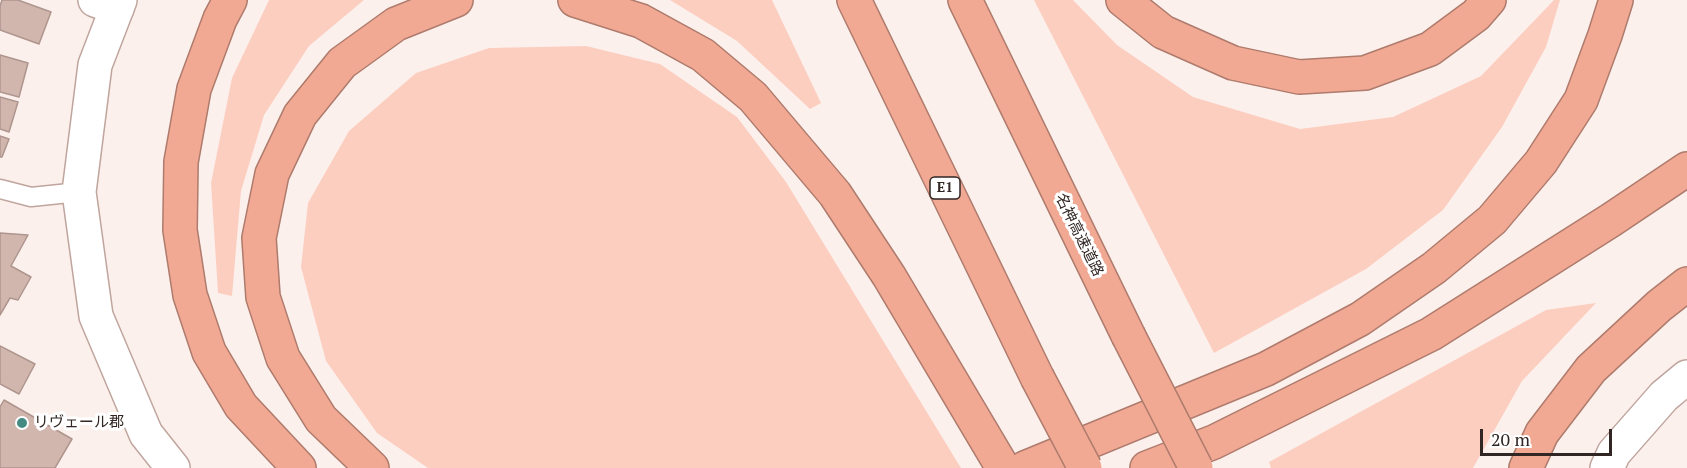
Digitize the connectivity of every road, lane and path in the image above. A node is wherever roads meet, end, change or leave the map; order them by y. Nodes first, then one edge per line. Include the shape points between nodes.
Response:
1 (230, 0) edge
2 (456, 0) edge
3 (575, 0) edge
4 (854, 0) edge
5 (965, 0) edge
6 (1123, 0) edge
7 (1489, 0) edge
8 (1616, 0) edge
9 (110, 3) edge
10 (1687, 169) edge
11 (0, 189) edge
12 (79, 192) junction
13 (1687, 284) edge
14 (1687, 376) edge
15 (173, 468) edge
16 (299, 468) edge
17 (372, 468) edge
18 (1003, 468) edge
19 (1025, 468) edge
20 (1085, 468) edge
21 (1147, 468) edge
22 (1196, 468) edge
23 (1526, 468) edge
24 (1607, 468) edge

1 - 16 highway via 194,89 181,162 182,241 190,295 209,352 241,406
2 - 17 highway via 396,24 342,63 300,115 272,174 259,238 263,297 283,358 321,419
3 - 18 highway via 641,21 703,55 753,97 835,194 889,276
4 - 20 highway, E1, bridge
5 - 22 highway, 名神高速道路, bridge
6 - 7 highway via 1163,32 1233,63 1299,77 1365,73 1430,49 1476,15
8 - 19 highway via 1581,100 1541,162 1492,220 1434,268 1360,319 1266,369
9 - 12 street via 95,65
10 - 21 highway via 1431,334 1214,442
11 - 12 lane via 31,197
12 - 15 street via 96,316 146,434
13 - 23 highway via 1591,369 1542,433
14 - 24 street via 1614,453

